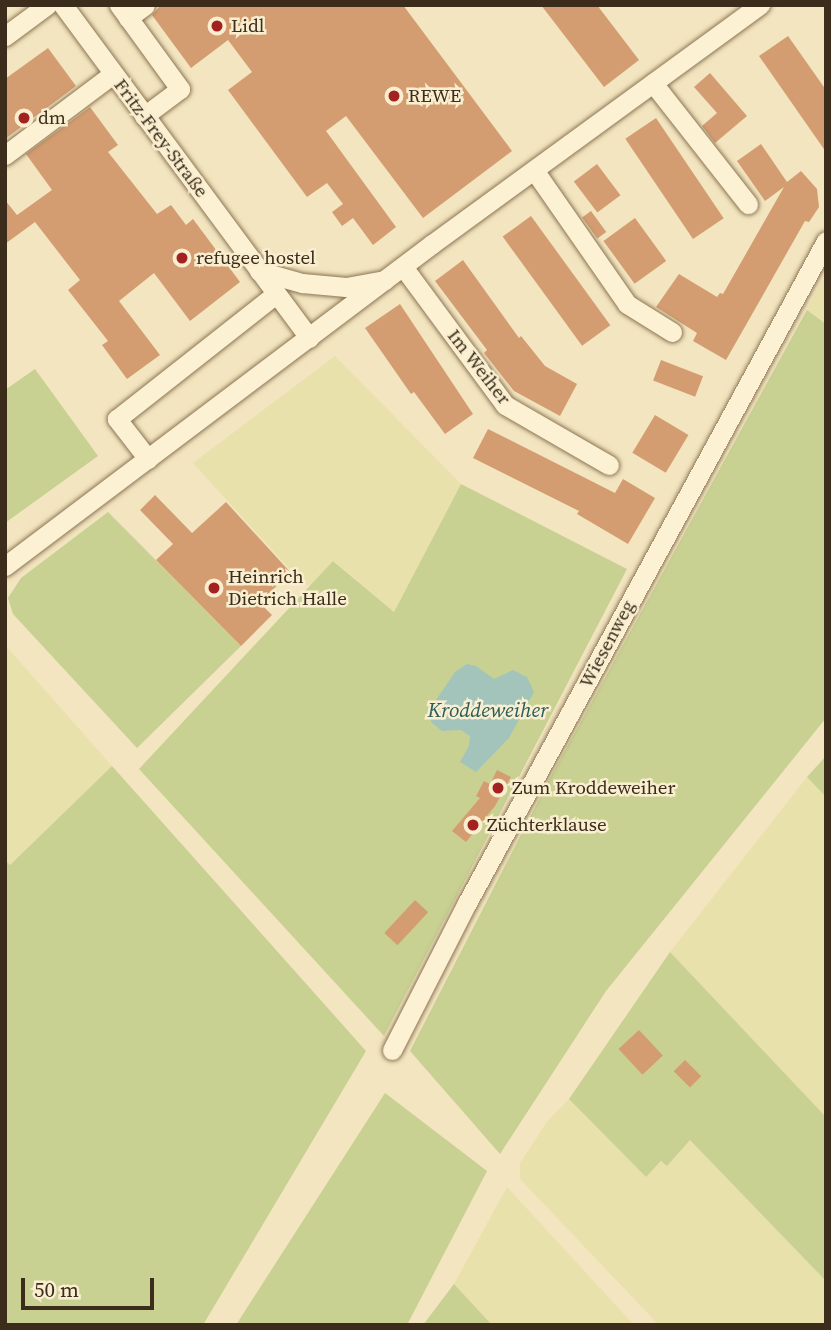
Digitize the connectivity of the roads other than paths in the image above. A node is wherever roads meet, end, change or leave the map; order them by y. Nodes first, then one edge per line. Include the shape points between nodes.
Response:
1 (47, 5) edge
2 (63, 5) edge
3 (145, 5) edge
4 (760, 5) edge
5 (124, 12) edge
6 (5, 36) edge
7 (659, 71) junction
8 (113, 74) junction
9 (144, 116) junction
10 (5, 156) edge
11 (534, 170) junction
12 (748, 204) dead end
13 (826, 241) edge
14 (259, 271) junction
15 (396, 273) junction
16 (276, 293) junction
17 (672, 332) dead end
18 (309, 338) junction
19 (148, 459) junction
20 (609, 465) dead end
21 (5, 566) edge
22 (396, 1043) dead end

1 - 6 street
2 - 8 street, Fritz-Frey-Straße
3 - 5 street
4 - 7 street
5 - 9 street via 180,89
7 - 11 street
7 - 12 street
8 - 9 street, Fritz-Frey-Straße
8 - 10 street
9 - 14 street, Fritz-Frey-Straße
11 - 15 street
11 - 17 street via 627,304
13 - 22 street, Wiesenweg via 467,903
14 - 15 street via 302,283 346,286
14 - 16 street, Fritz-Frey-Straße
15 - 18 street
15 - 20 street, Im Weiher via 505,405
16 - 18 street, Fritz-Frey-Straße
16 - 19 street via 117,419
18 - 19 street
19 - 21 street

